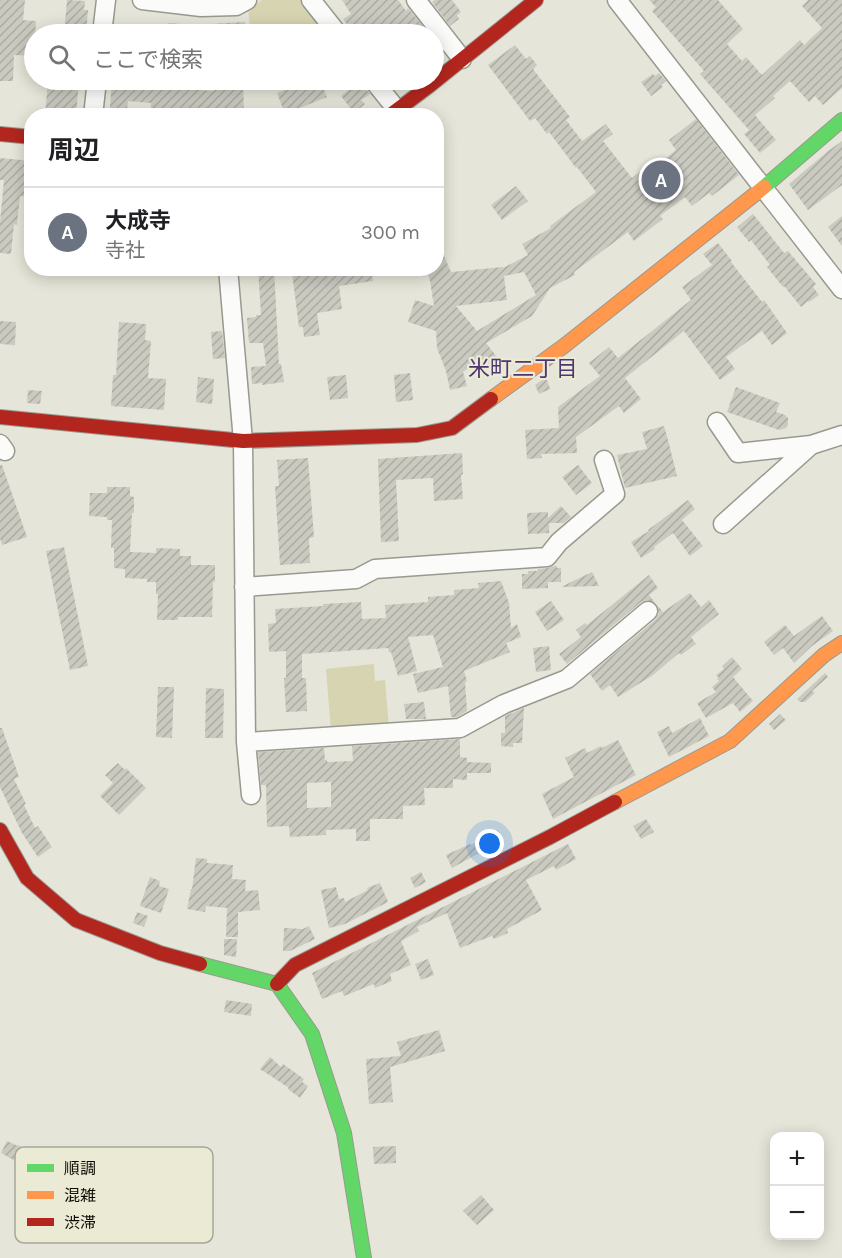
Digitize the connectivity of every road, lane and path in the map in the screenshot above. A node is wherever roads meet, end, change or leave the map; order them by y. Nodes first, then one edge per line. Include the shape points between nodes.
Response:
1 (106, 0) edge
2 (142, 0) edge
3 (248, 0) edge
4 (311, 0) edge
5 (416, 0) edge
6 (536, 0) edge
7 (617, 0) edge
8 (103, 24) edge
9 (330, 24) edge
10 (435, 24) edge
11 (444, 35) edge
12 (462, 58) junction
13 (444, 72) edge
14 (96, 90) edge
15 (379, 90) edge
16 (422, 90) edge
17 (94, 108) edge
18 (390, 108) edge
19 (399, 108) edge
20 (842, 120) edge
21 (0, 134) edge
22 (24, 136) edge
23 (763, 188) junction
24 (229, 276) edge
25 (842, 289) edge
26 (0, 417) edge
27 (717, 422) dead end
28 (842, 435) edge
29 (243, 441) junction
30 (811, 445) junction
31 (604, 460) dead end
32 (723, 524) dead end
33 (244, 586) junction
34 (648, 611) dead end
35 (842, 643) edge
36 (246, 742) junction
37 (251, 795) dead end
38 (0, 830) edge
39 (277, 984) junction
40 (364, 1258) edge

1 - 8 street
2 - 3 street via 201,8 236,6
4 - 9 street
5 - 10 street
6 - 12 street
7 - 23 street
11 - 12 street
12 - 13 street
14 - 17 street
15 - 18 street
16 - 19 street
20 - 23 street
21 - 22 street
23 - 25 street
23 - 29 street via 564,346 452,428 417,435
24 - 29 street
26 - 29 street
27 - 30 street via 738,453
28 - 30 street
29 - 33 street
30 - 32 street
31 - 33 street via 615,494 547,556 375,569 356,579
33 - 36 street
34 - 36 street via 567,679 504,704 460,728
35 - 39 street via 730,741 295,965
36 - 37 street
38 - 39 street via 27,878 76,920 160,953
39 - 40 street via 312,1034 341,1122

